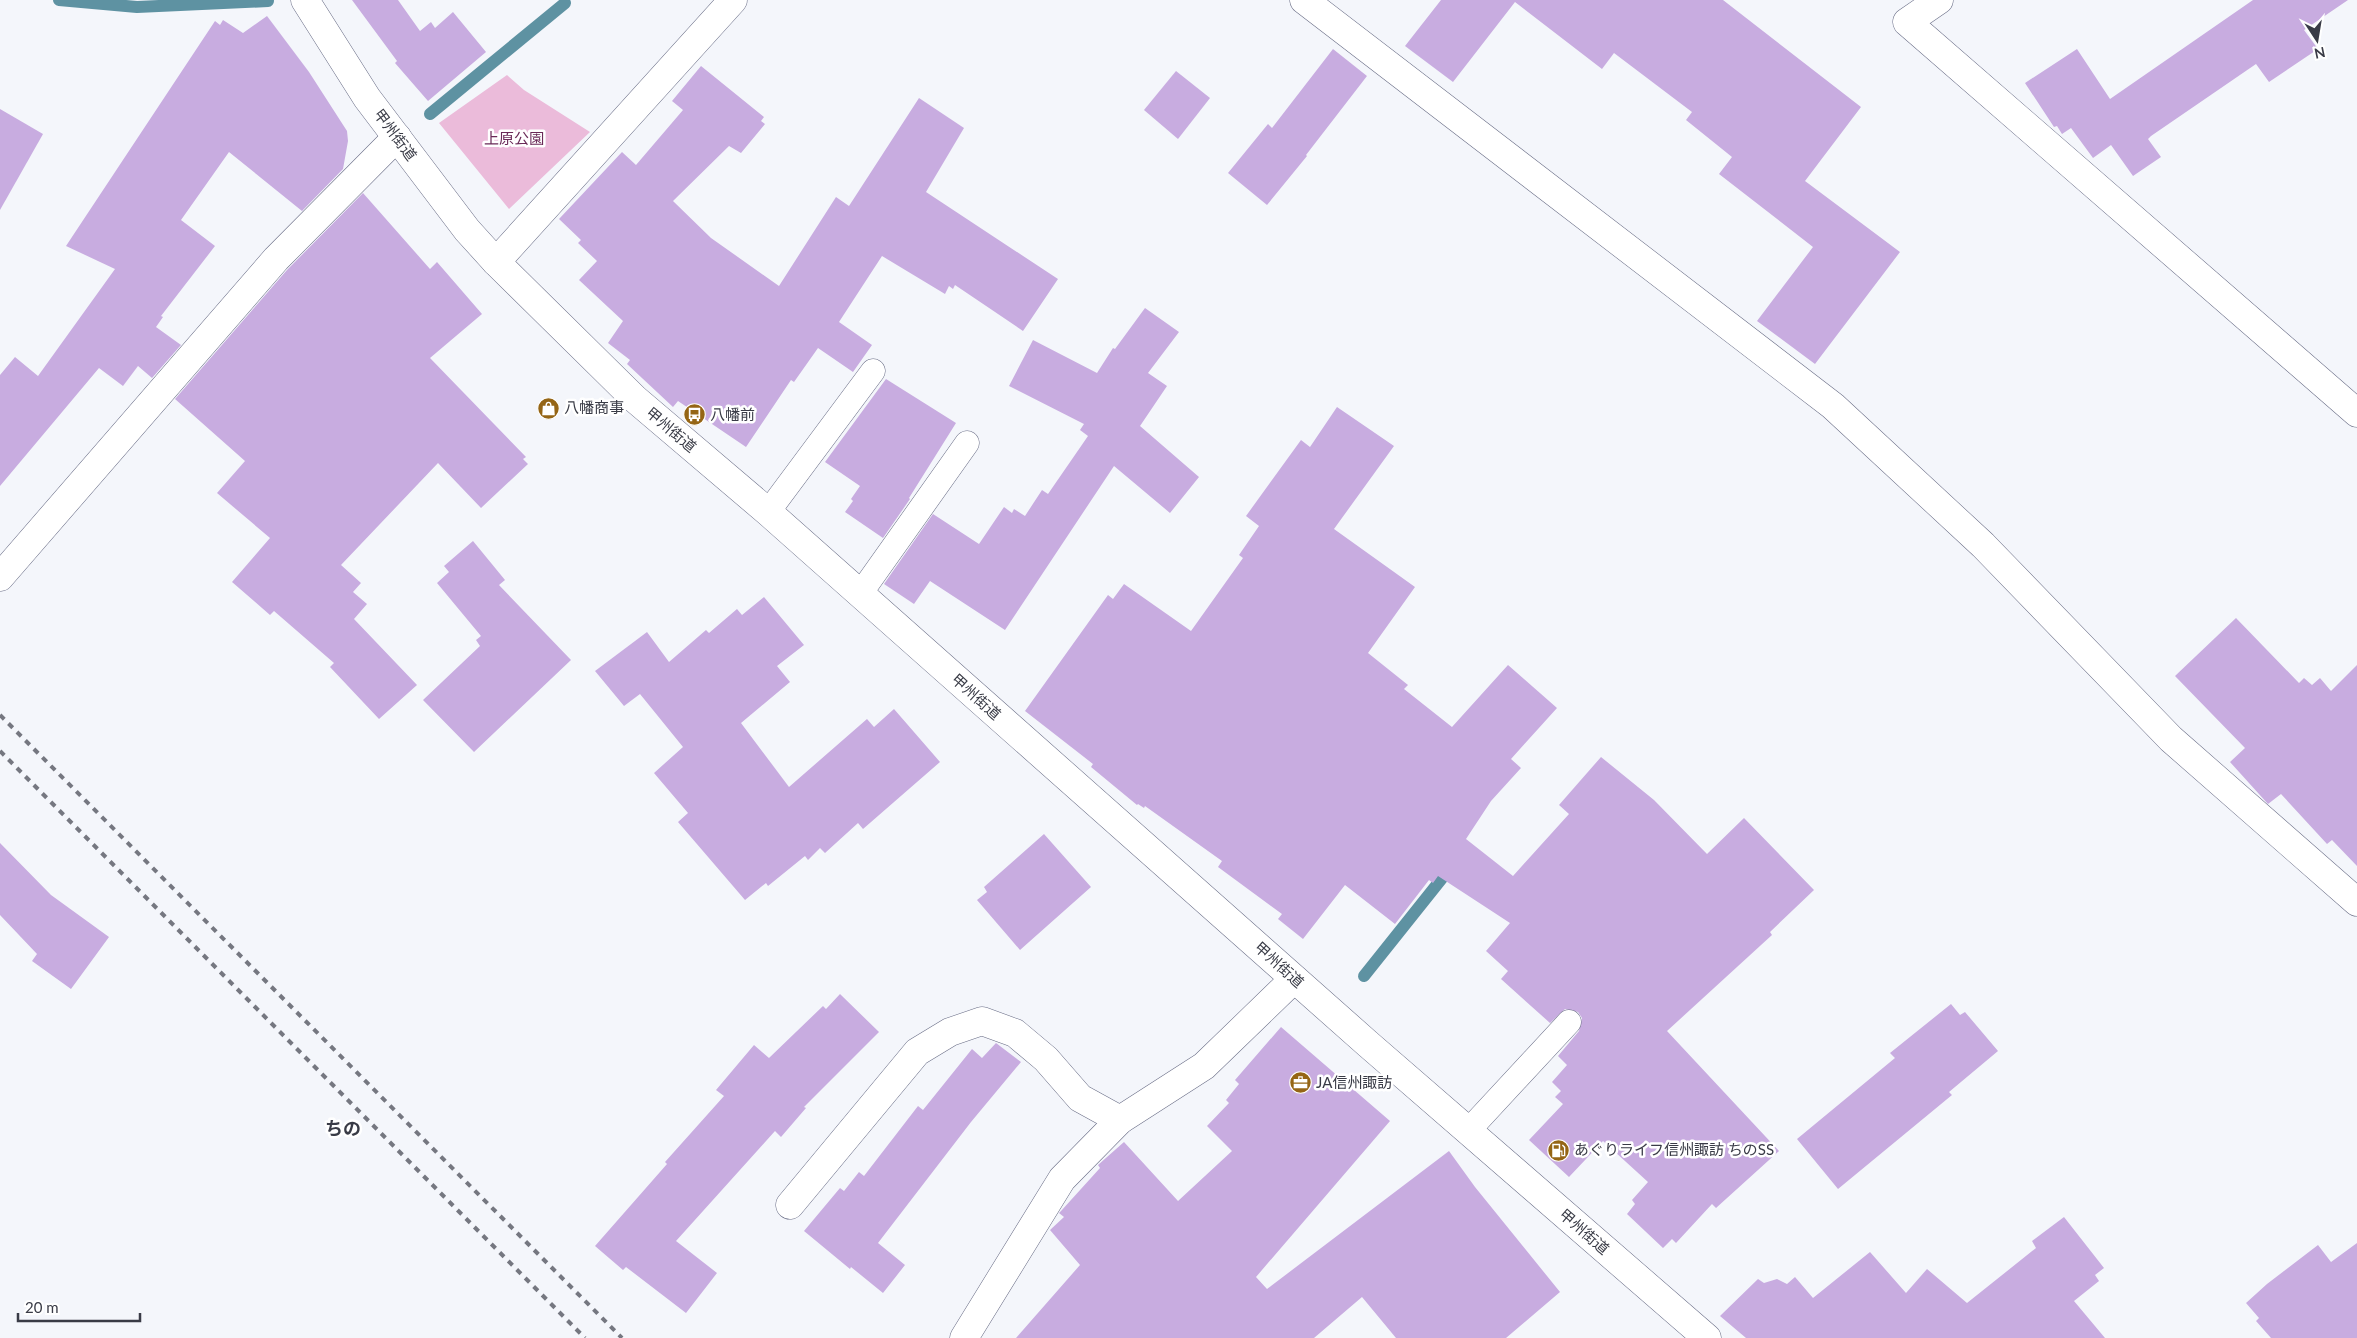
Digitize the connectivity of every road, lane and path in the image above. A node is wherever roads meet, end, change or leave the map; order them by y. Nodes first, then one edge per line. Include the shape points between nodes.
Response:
1 (305, 0) edge
2 (733, 0) edge
3 (1304, 0) edge
4 (1939, 0) edge
5 (397, 137) junction
6 (496, 262) junction
7 (873, 371) dead end
8 (2357, 413) edge
9 (967, 443) dead end
10 (768, 512) junction
11 (0, 577) edge
12 (860, 594) junction
13 (2357, 902) edge
14 (1294, 979) junction
15 (1569, 1022) dead end
16 (1120, 1120) junction
17 (1468, 1131) junction
18 (790, 1205) dead end
19 (964, 1338) edge
20 (1707, 1338) edge

1 - 5 main road, 甲州街道
2 - 6 main road
3 - 13 main road via 1833,406 1983,545 2171,739
4 - 8 main road via 1907,22
5 - 6 main road, 甲州街道 via 467,230
5 - 11 main road via 276,259
6 - 10 main road, 甲州街道 via 635,399
7 - 10 lane
9 - 12 lane
10 - 12 main road, 甲州街道
12 - 14 main road, 甲州街道
14 - 16 main road via 1204,1066
14 - 17 main road, 甲州街道
15 - 17 lane
16 - 18 main road via 1080,1098 1046,1059 1015,1033 982,1022 950,1032 917,1052
16 - 19 main road via 1062,1179
17 - 20 main road, 甲州街道

